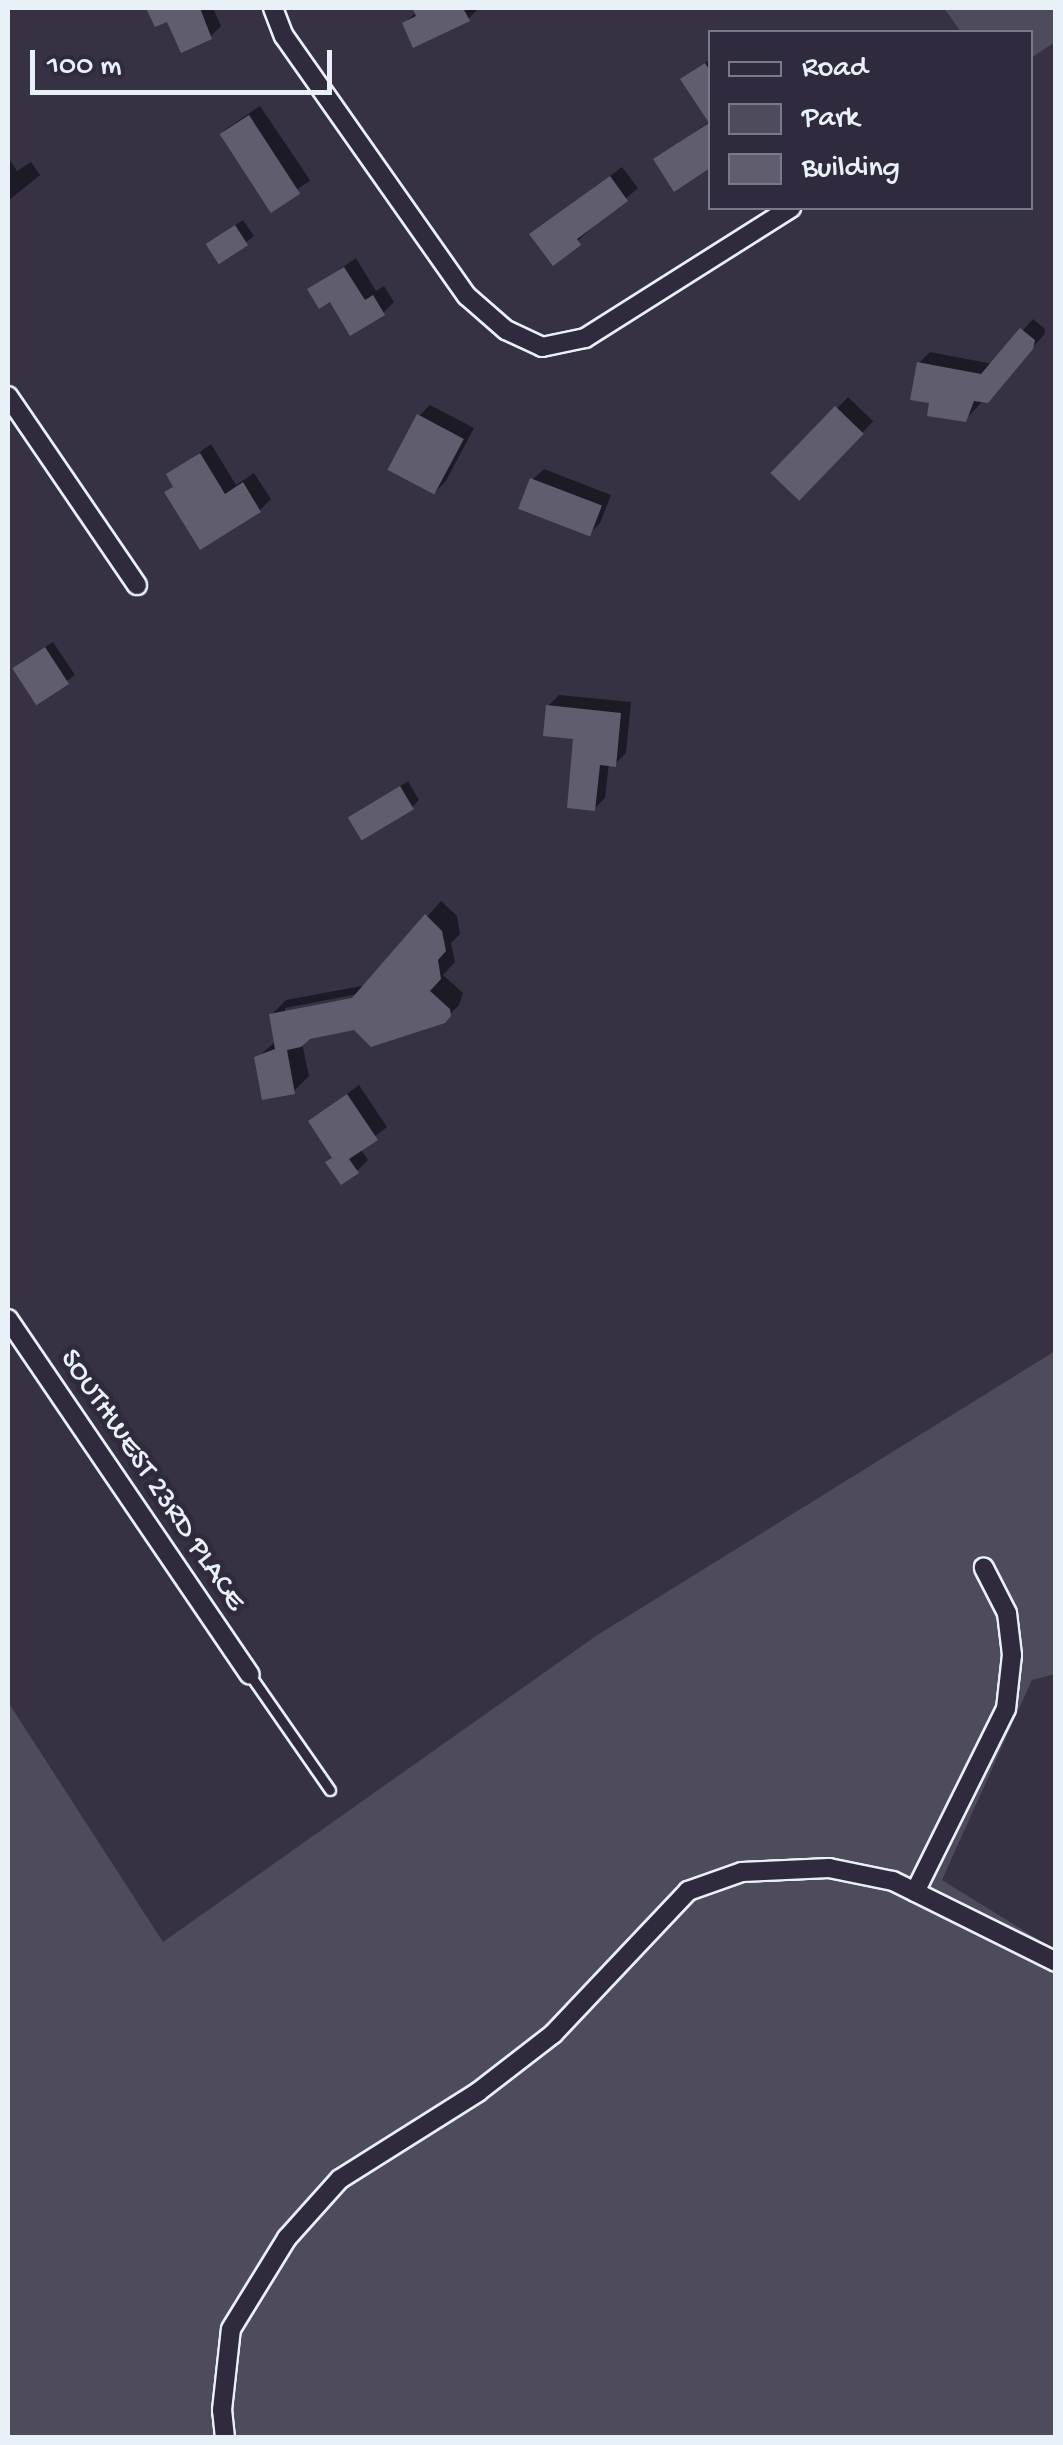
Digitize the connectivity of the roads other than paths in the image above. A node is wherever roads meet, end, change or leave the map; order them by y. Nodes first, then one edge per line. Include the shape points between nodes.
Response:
1 (273, 8) edge
2 (788, 210) edge
3 (8, 396) edge
4 (137, 585) dead end
5 (8, 1319) edge
6 (984, 1568) dead end
7 (250, 1674) joint
8 (330, 1790) dead end
9 (915, 1892) junction
10 (1056, 1962) edge
11 (224, 2438) edge

1 - 2 street via 284,36 467,296 506,330 542,347 585,338
3 - 4 street
5 - 7 street, SOUTHWEST 23RD PLACE
6 - 9 street via 1007,1613 1012,1656 1006,1709
7 - 8 lane
9 - 10 street
9 - 11 street via 829,1868 742,1872 688,1891 552,2034 478,2092 340,2179 287,2238 231,2329

